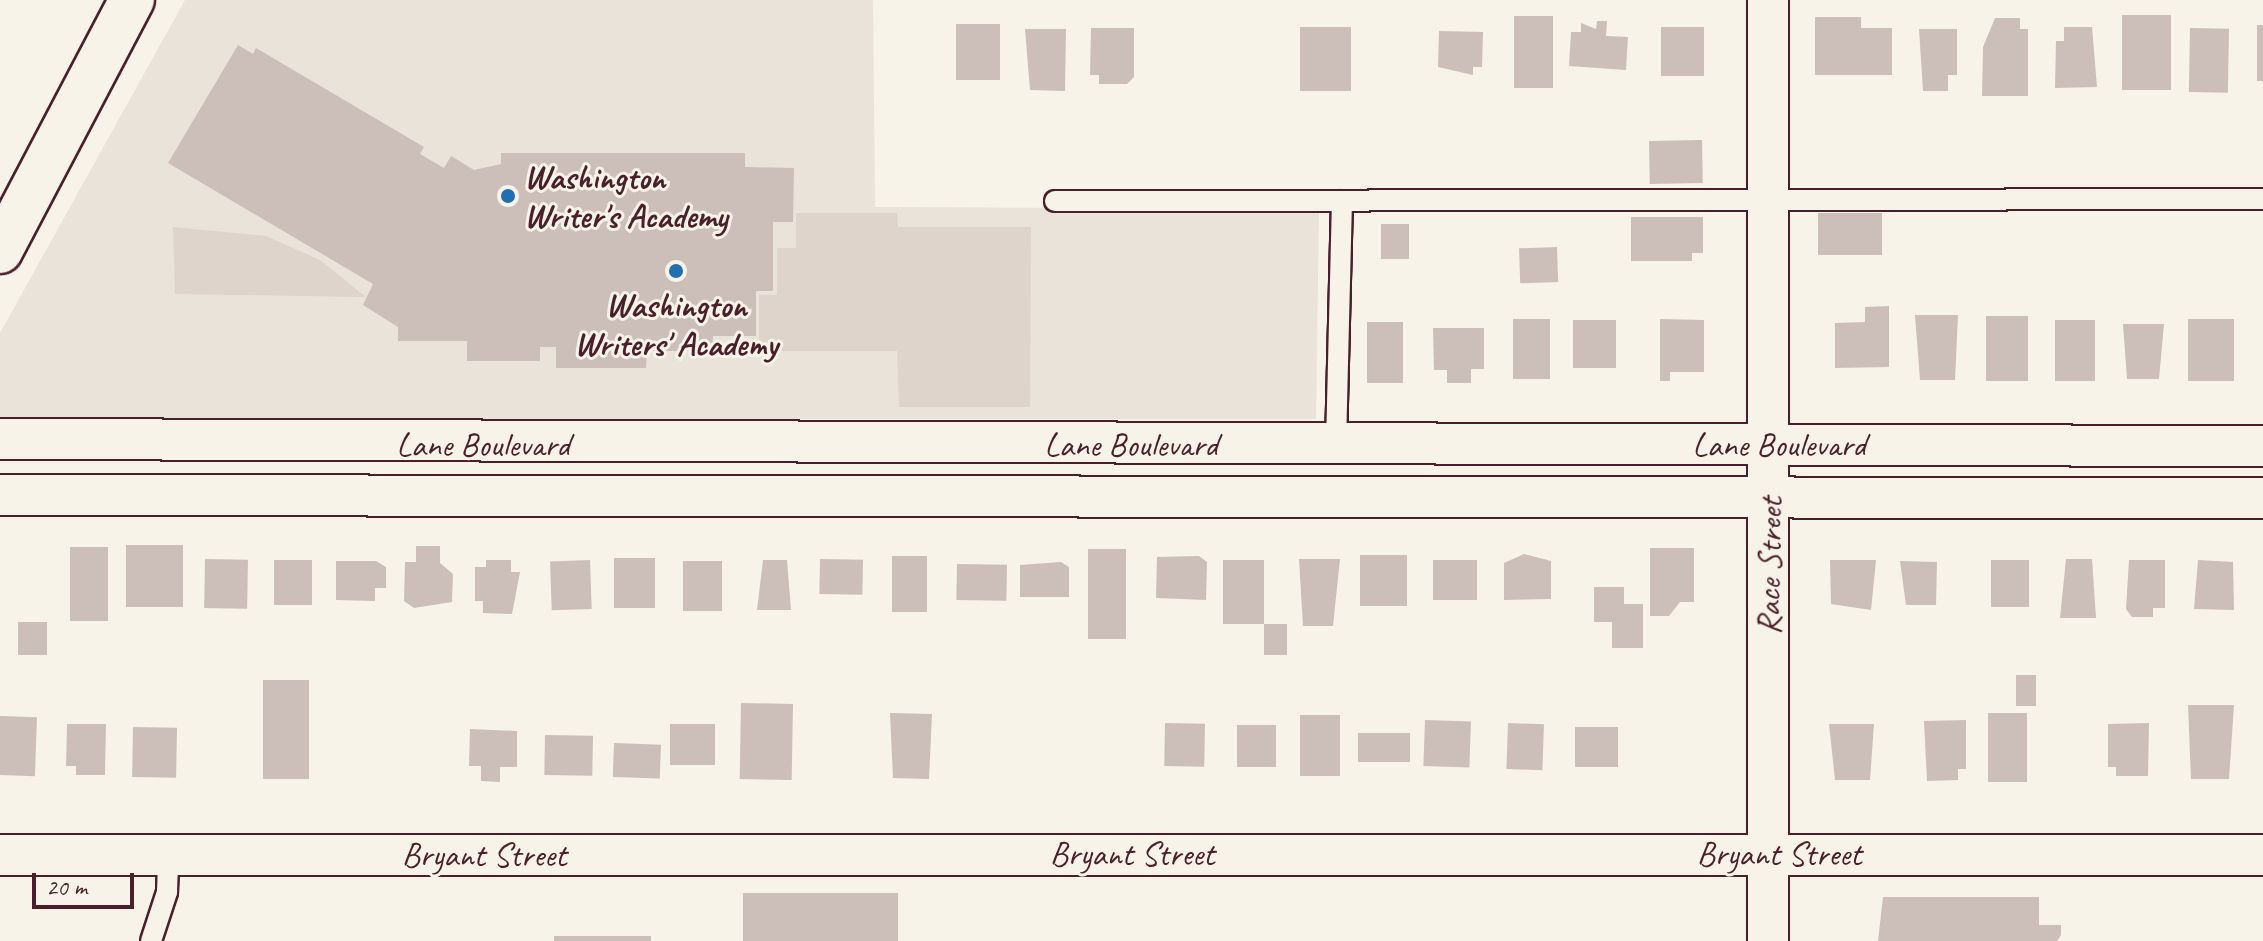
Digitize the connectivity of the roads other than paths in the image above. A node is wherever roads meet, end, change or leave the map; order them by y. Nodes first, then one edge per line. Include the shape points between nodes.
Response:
1 (132, 0) edge
2 (1768, 0) edge
3 (2263, 199) edge
4 (1768, 200) junction
5 (1055, 201) dead end
6 (1342, 201) junction
7 (0, 251) edge
8 (0, 439) edge
9 (652, 445) junction
10 (1198, 445) junction
11 (1336, 445) junction
12 (1770, 445) junction
13 (2263, 446) edge
14 (0, 495) edge
15 (652, 496) junction
16 (1199, 496) junction
17 (1770, 497) junction
18 (2263, 498) edge
19 (1768, 853) junction
20 (0, 855) edge
21 (168, 855) junction
22 (2263, 855) edge
23 (151, 941) edge
24 (1768, 941) edge

1 - 7 main road
2 - 4 street, Race Street
3 - 4 lane
4 - 6 lane
4 - 12 street, Race Street
5 - 6 lane
6 - 11 lane
8 - 9 street, Lane Boulevard
9 - 10 street, Lane Boulevard
9 - 15 street
10 - 11 street, Lane Boulevard
10 - 16 street
11 - 12 street, Lane Boulevard
12 - 13 street, Lane Boulevard
12 - 17 street, Race Street
14 - 15 street, Lane Boulevard
15 - 16 street, Lane Boulevard
16 - 17 street, Lane Boulevard
17 - 18 street, Lane Boulevard
17 - 19 street, Race Street
19 - 21 street, Bryant Street
19 - 22 street, Bryant Street
19 - 24 street, Race Street
20 - 21 street, Bryant Street
21 - 23 lane via 167,892

